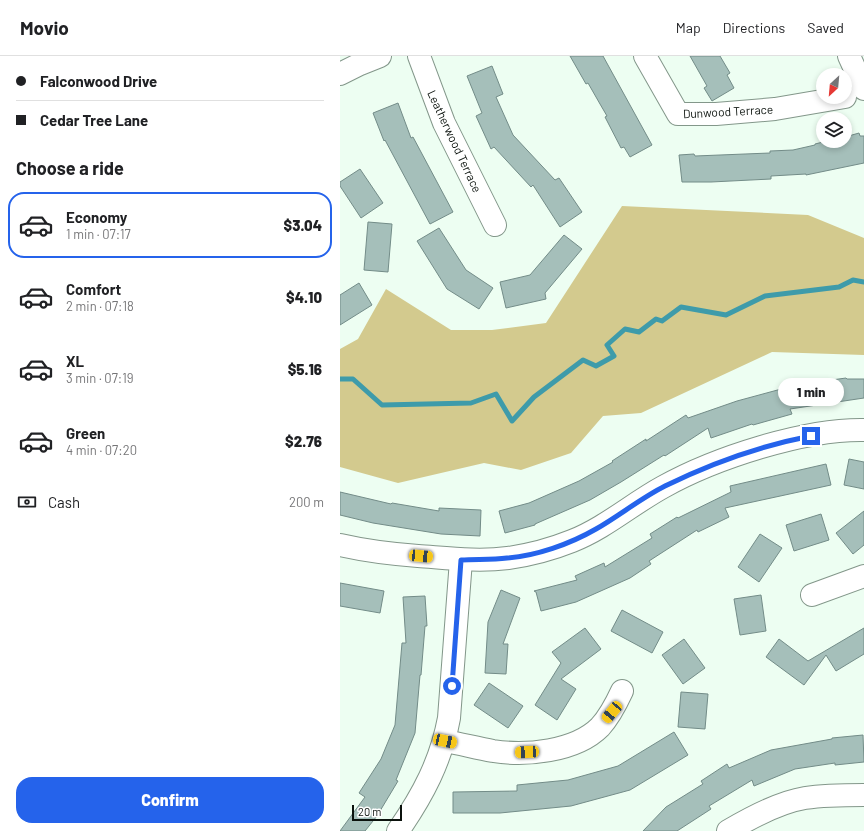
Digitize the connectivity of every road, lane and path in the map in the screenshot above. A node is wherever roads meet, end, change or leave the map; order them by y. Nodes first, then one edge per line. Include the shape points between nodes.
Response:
1 (380, 56) edge
2 (419, 56) edge
3 (644, 56) edge
4 (849, 56) edge
5 (340, 74) edge
6 (864, 89) edge
7 (864, 94) edge
8 (852, 96) edge
9 (816, 102) edge
10 (496, 226) dead end
11 (864, 430) edge
12 (340, 545) edge
13 (461, 560) junction
14 (864, 576) edge
15 (812, 595) dead end
16 (622, 691) dead end
17 (445, 741) junction
18 (864, 795) edge
19 (398, 831) edge
20 (728, 831) edge

1 - 5 street
2 - 10 street, Leatherwood Terrace via 444,123
3 - 9 street, Dunwood Terrace via 678,114 775,109
4 - 6 street
7 - 8 street, Dunwood Terrace
11 - 13 street via 824,433 738,454 663,487 573,541 544,551 507,558
12 - 13 street via 380,553
13 - 17 street
14 - 15 street
16 - 17 street via 612,712 599,728 582,740 563,747 540,751 493,751
17 - 19 street via 416,805
18 - 20 street via 838,794 804,798 750,818

